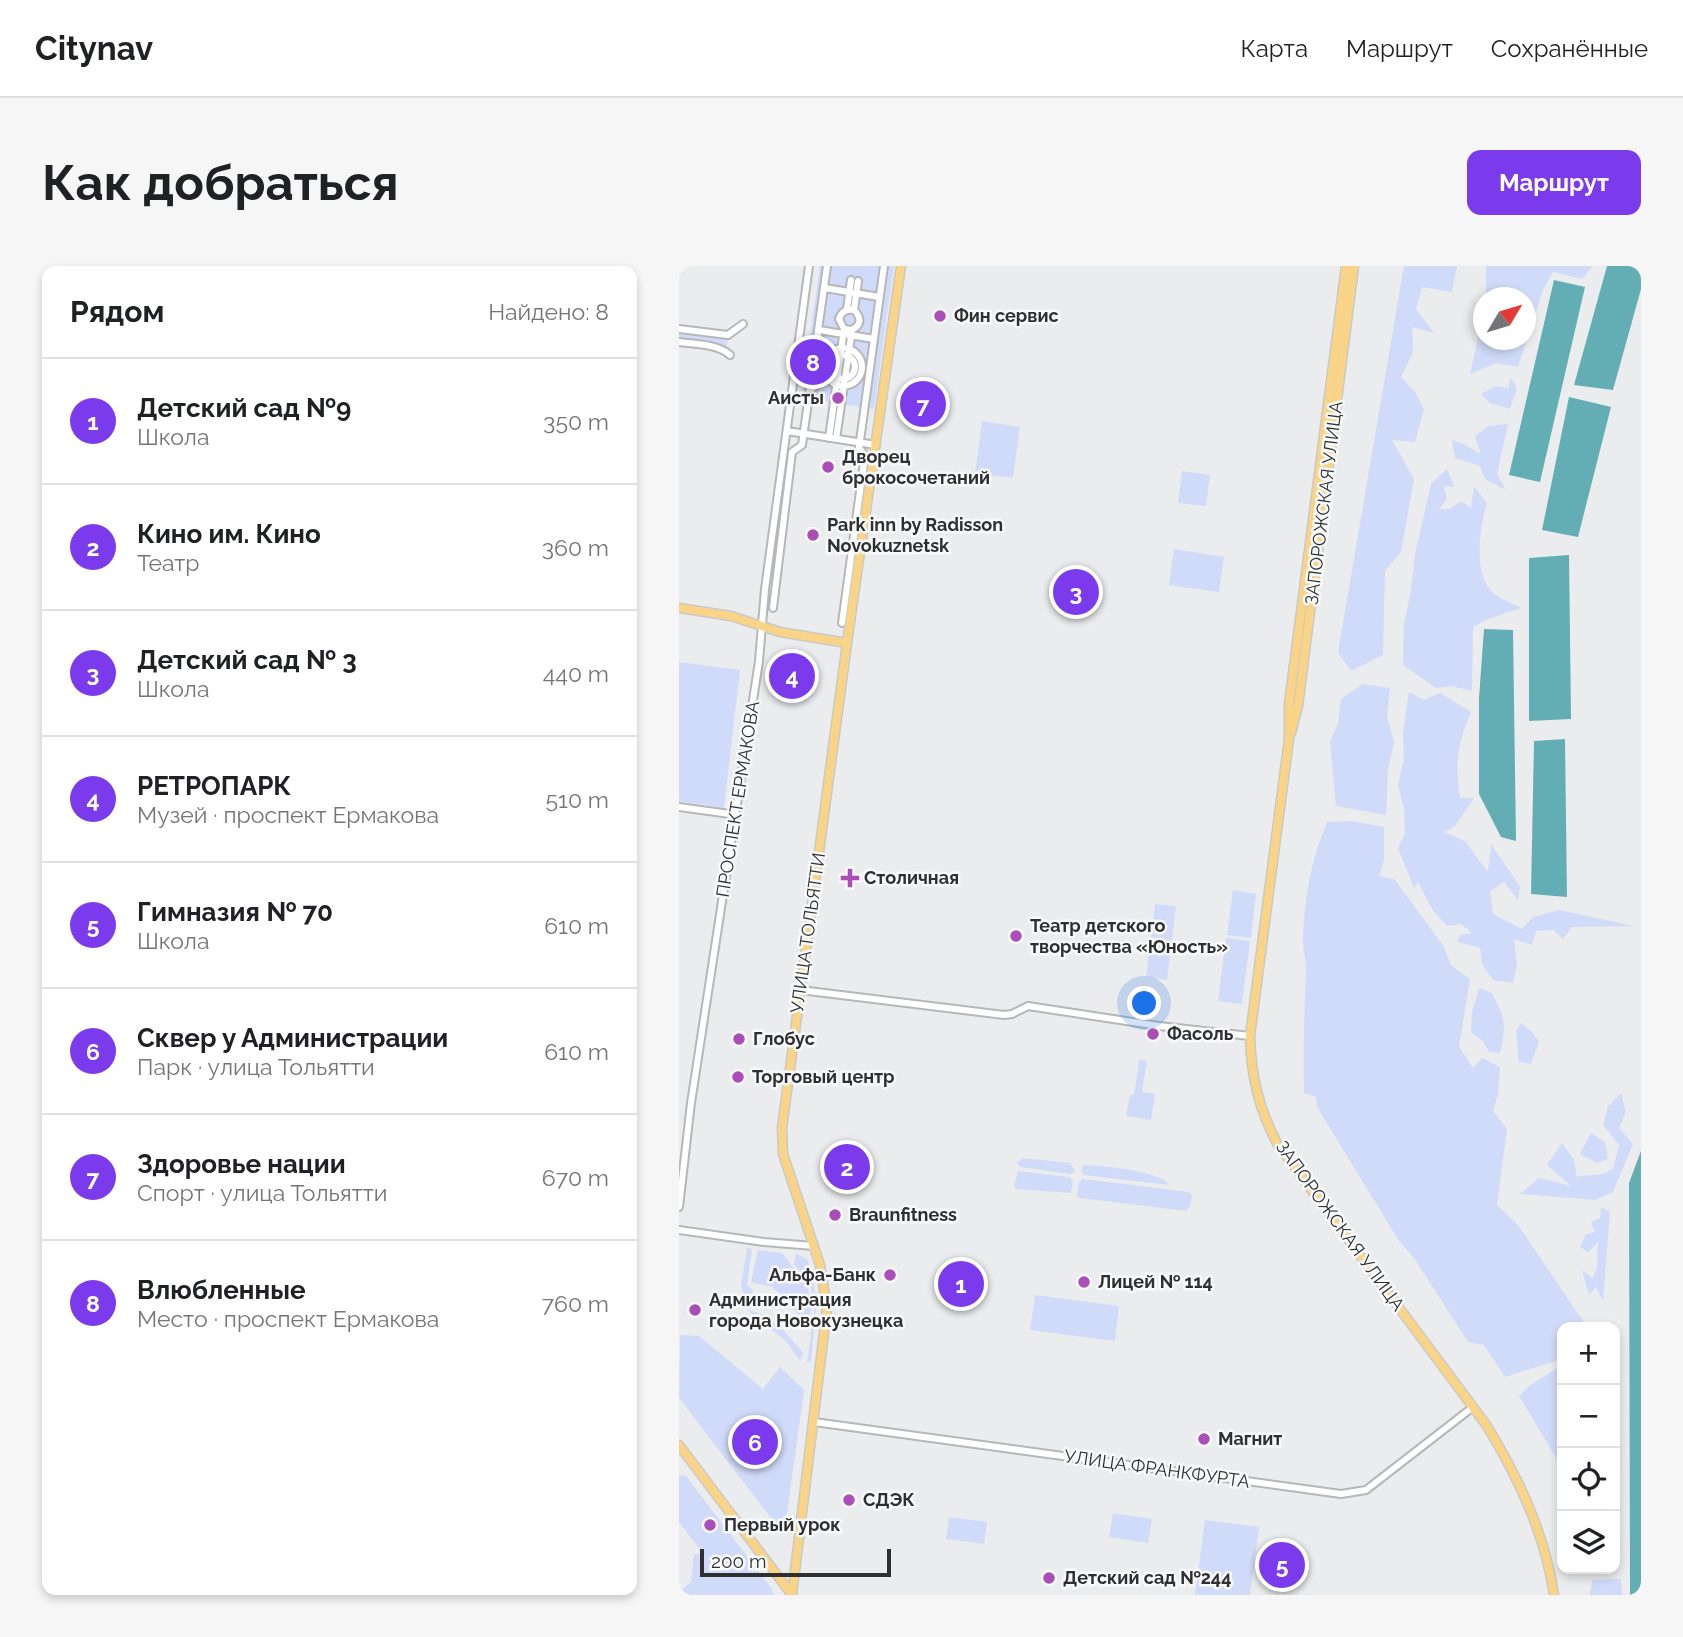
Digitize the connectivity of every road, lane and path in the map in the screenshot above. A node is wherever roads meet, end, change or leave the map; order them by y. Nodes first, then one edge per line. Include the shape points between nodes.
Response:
1 (809, 266) edge
2 (828, 266) edge
3 (876, 266) edge
4 (884, 266) edge
5 (901, 266) edge
6 (1346, 266) edge
7 (1354, 266) edge
8 (882, 277) junction
9 (855, 280) dead end
10 (825, 288) junction
11 (853, 292) junction
12 (879, 297) junction
13 (851, 310) junction
14 (743, 324) dead end
15 (847, 332) junction
16 (818, 333) junction
17 (681, 335) edge
18 (873, 342) junction
19 (730, 355) dead end
20 (846, 360) junction
21 (814, 362) junction
22 (841, 380) junction
23 (810, 390) junction
24 (866, 399) junction
25 (787, 431) junction
26 (803, 434) junction
27 (833, 438) junction
28 (860, 443) junction
29 (876, 445) junction
30 (679, 608) edge
31 (773, 608) dead end
32 (842, 623) dead end
33 (761, 625) junction
34 (847, 643) junction
35 (1289, 739) junction
36 (679, 807) edge
37 (737, 815) junction
38 (800, 990) junction
39 (1250, 1036) junction
40 (679, 1207) edge
41 (679, 1230) edge
42 (814, 1246) junction
43 (1473, 1407) junction
44 (814, 1422) junction
45 (679, 1445) edge
46 (792, 1595) edge
47 (1553, 1595) edge

1 - 25 street, ПРОСПЕКТ ЕРМАКОВА
2 - 10 street
3 - 8 street
4 - 8 street
5 - 29 main road, УЛИЦА ТОЛЬЯТТИ
6 - 35 main road, ЗАПОРОЖСКАЯ УЛИЦА via 1289,704
7 - 35 main road, ЗАПОРОЖСКАЯ УЛИЦА via 1298,706
8 - 12 street
9 - 11 street
10 - 11 street
10 - 16 street
11 - 12 street
11 - 13 street
12 - 18 street
13 - 15 street via 839,319
13 - 15 street via 860,321
14 - 17 street via 728,335
15 - 16 street
15 - 18 street
15 - 20 street
16 - 20 street
16 - 21 street
17 - 19 street
18 - 20 street
18 - 20 street
20 - 21 street
20 - 22 street
20 - 22 street
20 - 22 street
20 - 24 street
21 - 23 street
22 - 23 street
22 - 24 street
22 - 27 street
23 - 26 street
24 - 28 street
25 - 26 street
25 - 33 street, ПРОСПЕКТ ЕРМАКОВА
26 - 27 street
26 - 31 street via 801,445 792,452
27 - 28 street
28 - 29 street
28 - 32 street via 865,455
29 - 34 main road, УЛИЦА ТОЛЬЯТТИ
30 - 33 main road
33 - 34 main road via 794,636
33 - 37 street, ПРОСПЕКТ ЕРМАКОВА
34 - 38 main road, УЛИЦА ТОЛЬЯТТИ
35 - 39 main road, ЗАПОРОЖСКАЯ УЛИЦА
36 - 37 street
37 - 40 street, ПРОСПЕКТ ЕРМАКОВА
38 - 39 street via 1004,1015 1028,1006
38 - 42 main road, УЛИЦА ТОЛЬЯТТИ via 781,1144
39 - 43 main road, ЗАПОРОЖСКАЯ УЛИЦА via 1258,1098 1278,1145
41 - 42 street
42 - 44 main road, УЛИЦА ТОЛЬЯТТИ via 827,1308
43 - 44 street, УЛИЦА ФРАНКФУРТА via 1366,1490 1341,1494
43 - 47 main road, ЗАПОРОЖСКАЯ УЛИЦА via 1524,1493 1540,1535
44 - 46 main road, УЛИЦА ТОЛЬЯТТИ
45 - 46 main road

